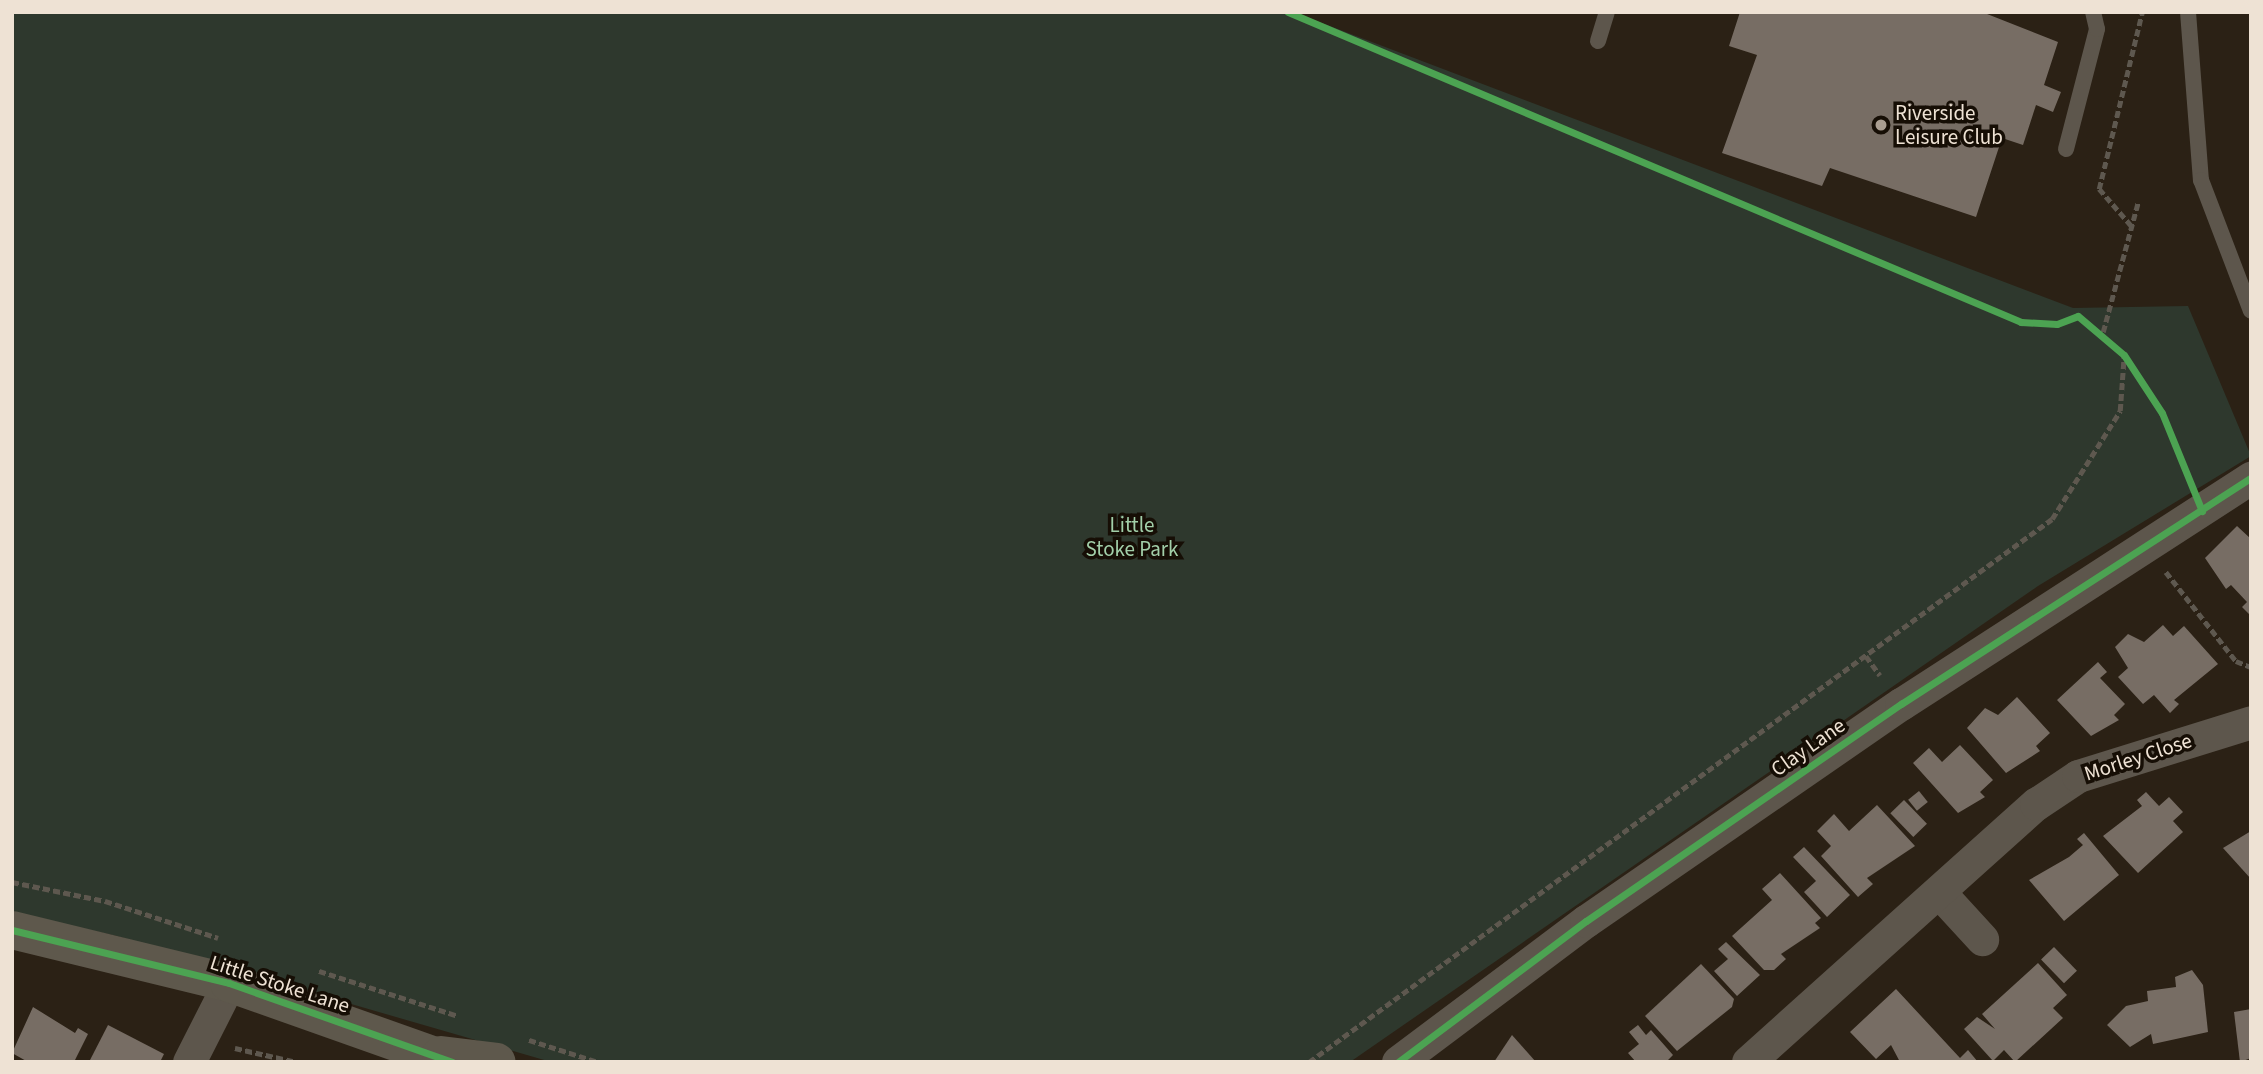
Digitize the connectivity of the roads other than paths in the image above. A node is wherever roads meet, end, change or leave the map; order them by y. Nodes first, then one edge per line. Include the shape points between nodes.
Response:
1 (1607, 12) edge
2 (2093, 12) edge
3 (2188, 12) edge
4 (1598, 41) dead end
5 (2066, 149) dead end
6 (2251, 311) edge
7 (2251, 478) edge
8 (2251, 722) edge
9 (1939, 892) junction
10 (12, 930) edge
11 (1982, 939) dead end
12 (229, 983) junction
13 (195, 1051) edge
14 (447, 1058) edge
15 (497, 1062) edge
16 (1398, 1062) edge
17 (1748, 1062) edge

1 - 4 lane
2 - 5 lane via 2097,29
3 - 6 lane via 2202,180
7 - 16 street, Clay Lane via 1890,712 1586,921
8 - 9 street, Morley Close via 2078,776 2036,804
9 - 11 street
9 - 17 street, Morley Close
10 - 12 street, Little Stoke Lane
12 - 13 street
12 - 14 street, Little Stoke Lane
14 - 15 street, Little Stoke Lane

